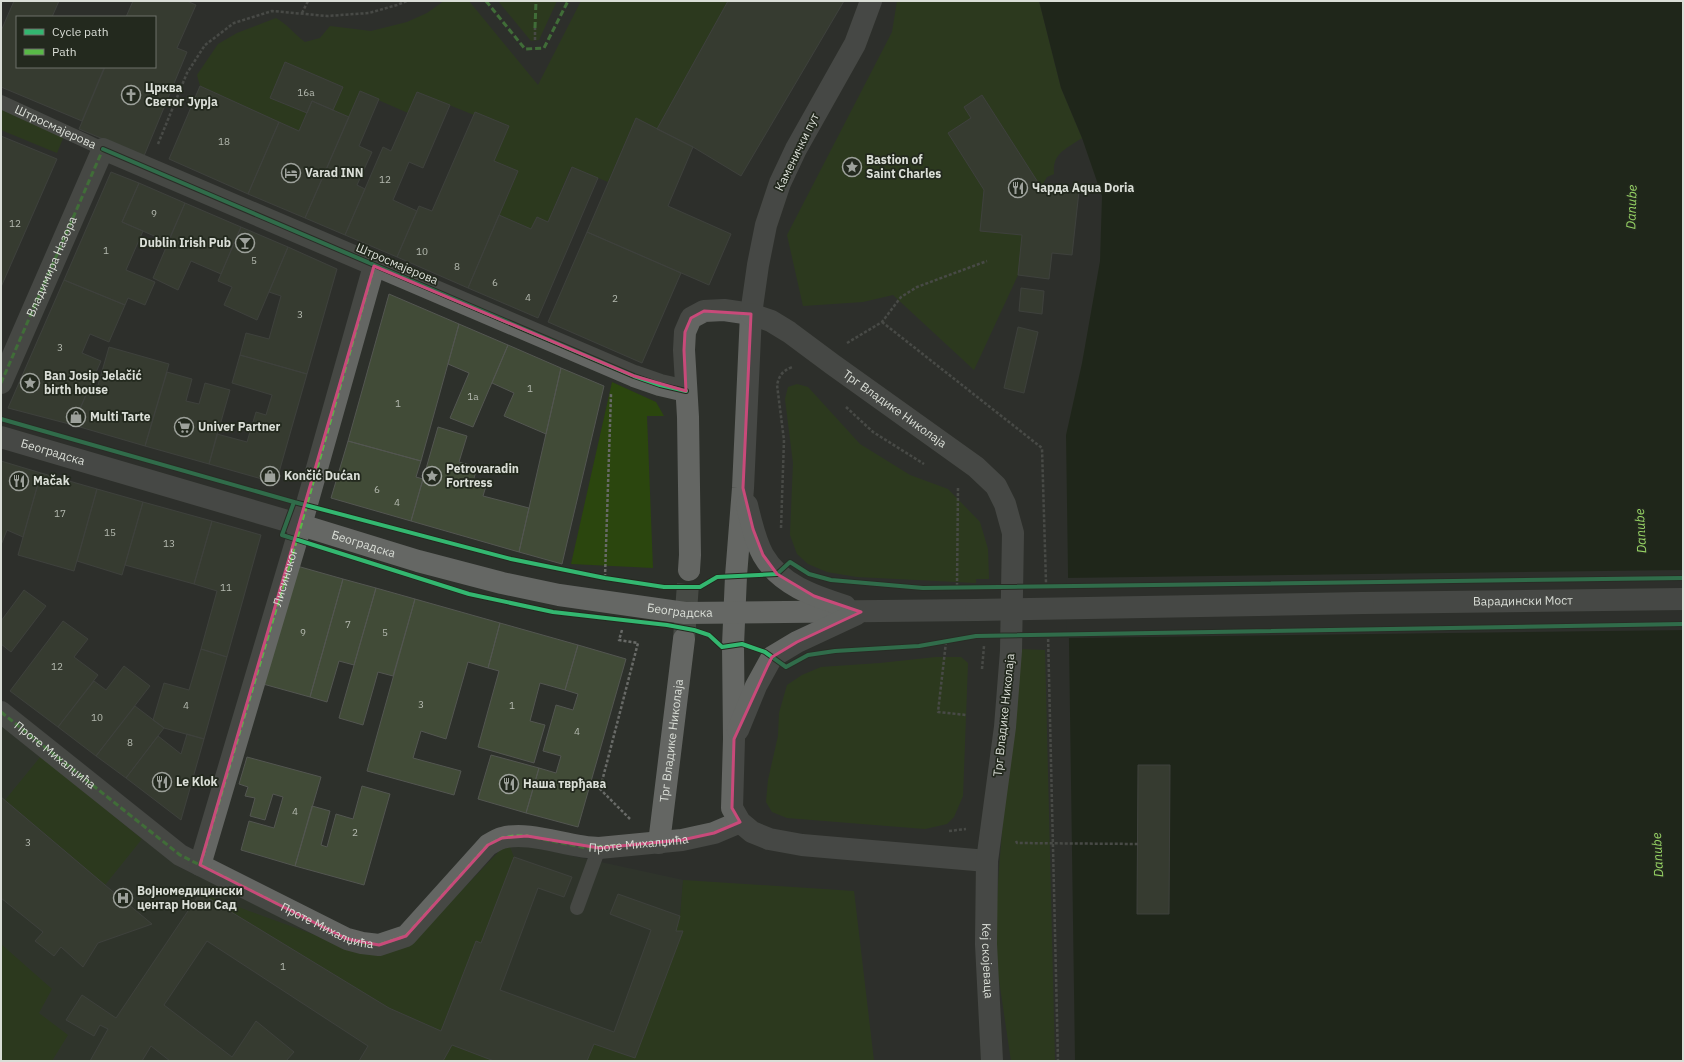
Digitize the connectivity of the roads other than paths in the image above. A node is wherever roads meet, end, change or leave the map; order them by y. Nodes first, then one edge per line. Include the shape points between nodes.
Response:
1 (871, 1) edge
2 (1, 102) edge
3 (103, 149) junction
4 (374, 266) junction
5 (751, 314) junction
6 (1, 383) edge
7 (686, 391) junction
8 (1, 437) edge
9 (743, 488) junction
10 (301, 525) junction
11 (689, 570) tunnel mouth
12 (1683, 599) edge
13 (976, 610) joint
14 (734, 612) junction
15 (862, 612) junction
16 (684, 639) tunnel mouth
17 (1, 712) edge
18 (734, 739) junction
19 (740, 822) junction
20 (659, 842) junction
21 (599, 848) junction
22 (987, 861) junction
23 (200, 865) junction
24 (577, 908) dead end
25 (992, 1061) edge

1 - 5 main road, Каменички пут via 855,44 796,149 780,184 766,226
2 - 3 lane, Штросмајерова
3 - 4 street, Штросмајерова
3 - 6 street, Владимира Назора
4 - 7 street, Штросмајерова via 634,376
4 - 10 street, Лисинског
5 - 7 street, Трг Владике Николаја via 724,310 704,311 691,318 685,332
5 - 9 main road
5 - 22 main road, Трг Владике Николаја via 771,321 789,332 976,467 996,486 1005,504 1013,533 1011,651 1005,727
7 - 11 street, Трг Владике Николаја via 689,430
8 - 10 main road, Београдска
9 - 14 main road
9 - 15 main road via 753,529 763,555 777,574 814,596
10 - 14 main road, Београдска via 426,563 559,595 685,613
10 - 23 street, Лисинског
12 - 13 main road, Варадински Мост, bridge
13 - 15 main road, Београдска
14 - 15 main road, Београдска
14 - 18 main road
15 - 18 main road via 797,642 772,657 756,686
16 - 20 street, Трг Владике Николаја
17 - 23 street, Проте Михалџића via 180,855
18 - 19 main road via 732,808
19 - 20 street, Проте Михалџића via 714,833
19 - 22 main road via 752,832 769,839 802,845
20 - 21 street, Проте Михалџића
21 - 23 street, Проте Михалџића via 527,836 502,838 488,845 406,936 379,945 348,938
21 - 24 lane
22 - 25 main road, Кеј скојеваца via 986,944

